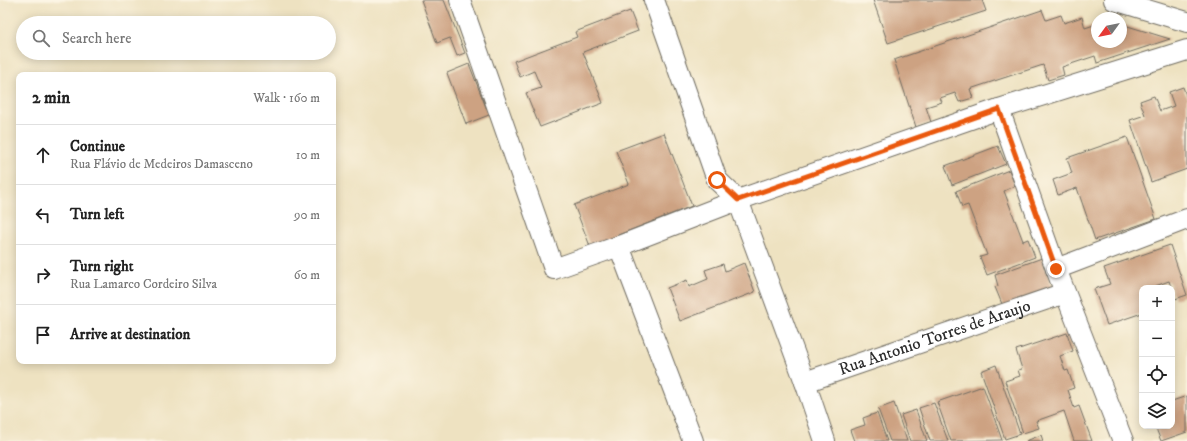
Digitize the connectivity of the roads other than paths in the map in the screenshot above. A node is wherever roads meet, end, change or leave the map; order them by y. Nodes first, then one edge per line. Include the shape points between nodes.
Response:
1 (460, 0) edge
2 (654, 0) edge
3 (1114, 0) edge
4 (1187, 22) edge
5 (1187, 50) edge
6 (999, 109) junction
7 (738, 200) junction
8 (1187, 219) edge
9 (620, 246) junction
10 (1056, 269) junction
11 (1065, 292) junction
12 (805, 382) junction
13 (693, 441) edge
14 (825, 441) edge
15 (1123, 441) edge

1 - 9 street via 554,269
2 - 7 street via 717,180
3 - 4 street
5 - 6 street
6 - 7 street
6 - 10 street
7 - 9 street
7 - 12 street
8 - 10 street
9 - 13 street
10 - 11 street
11 - 12 street, Rua Antonio Torres de Araujo
11 - 15 street
12 - 14 street

